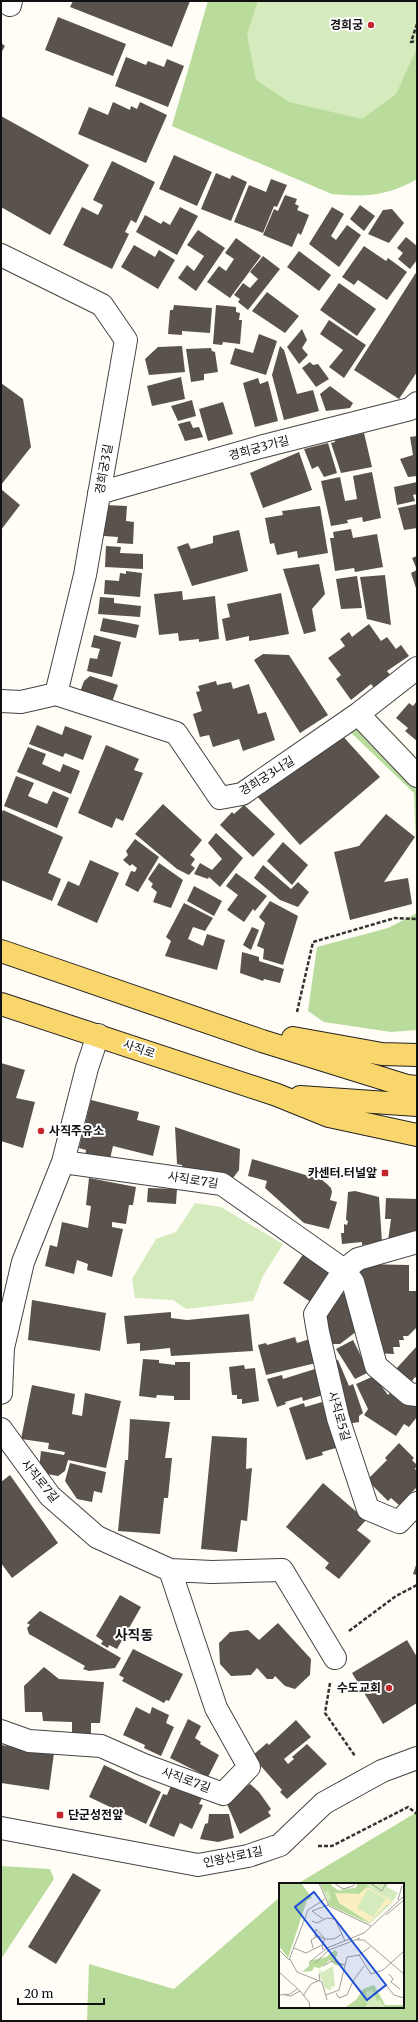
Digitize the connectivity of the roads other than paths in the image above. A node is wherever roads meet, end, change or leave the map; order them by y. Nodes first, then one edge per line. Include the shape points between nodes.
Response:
1 (1, 255) edge
2 (417, 403) edge
3 (99, 493) junction
4 (417, 668) edge
5 (56, 694) junction
6 (1, 701) edge
7 (358, 714) junction
8 (417, 776) edge
9 (1, 951) edge
10 (1, 1004) edge
11 (98, 1035) junction
12 (262, 1041) junction
13 (417, 1054) edge
14 (417, 1087) edge
15 (277, 1095) junction
16 (417, 1105) edge
17 (417, 1135) edge
18 (63, 1162) junction
19 (417, 1242) edge
20 (344, 1270) junction
21 (1, 1393) edge
22 (417, 1395) edge
23 (1, 1429) edge
24 (417, 1503) edge
25 (170, 1570) junction
26 (335, 1658) road end
27 (1, 1732) edge
28 (417, 1758) edge
29 (1, 1828) edge

1 - 3 street, 경희궁3길 via 102,305 126,340
2 - 3 street, 경희궁3가길 via 410,409 260,447
3 - 5 street, 경희궁3길 via 85,575
4 - 7 street, 경희궁3나길
5 - 6 street via 21,702
5 - 7 street, 경희궁3나길 via 176,733 220,798 242,794
7 - 8 street
9 - 12 main road
10 - 11 main road, 사직로
11 - 15 main road, 사직로
11 - 18 street
12 - 13 main road via 292,1038 382,1054
12 - 14 main road
15 - 16 main road, 사직로
15 - 17 main road, 사직로 via 329,1116
18 - 20 street, 사직로7길 via 222,1184
18 - 21 street via 23,1262 3,1348
19 - 20 street, 사직로5길 via 358,1259
20 - 22 street via 353,1282 376,1366 409,1394
20 - 24 street, 사직로5길 via 315,1314 338,1418 368,1509 399,1522
23 - 25 street, 사직로7길 via 50,1496 97,1537
25 - 26 street, 사직로7길 via 282,1570
25 - 27 street, 사직로7길 via 216,1708 249,1768 223,1794 101,1746 28,1741
28 - 29 street, 인왕산로1길 via 371,1777 324,1803 280,1846 248,1856 198,1865

